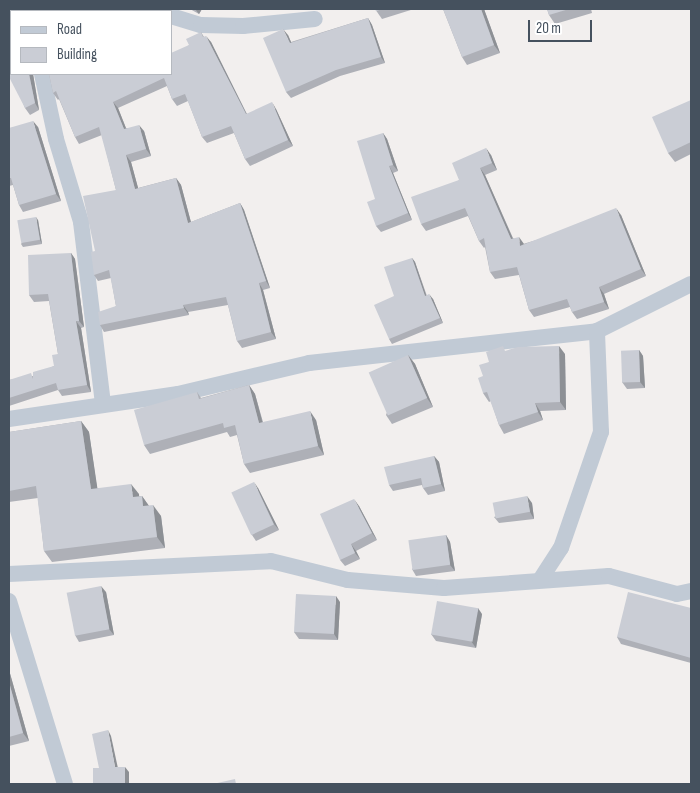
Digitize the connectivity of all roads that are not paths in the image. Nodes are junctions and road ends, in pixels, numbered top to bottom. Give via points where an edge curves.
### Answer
1 (172, 16) edge
2 (315, 19) dead end
3 (42, 75) edge
4 (691, 284) edge
5 (598, 331) junction
6 (104, 406) junction
7 (9, 419) edge
8 (9, 574) edge
9 (540, 580) junction
10 (691, 591) edge
11 (9, 601) edge
12 (65, 784) edge

1 - 2 street via 201,24 243,26
3 - 6 street via 56,139 74,190 81,222
4 - 5 street
5 - 6 street via 309,363 178,394
5 - 9 street via 601,432 561,548
6 - 7 street
8 - 9 street via 271,560 348,580 444,588
9 - 10 street via 609,576 678,594
11 - 12 street

